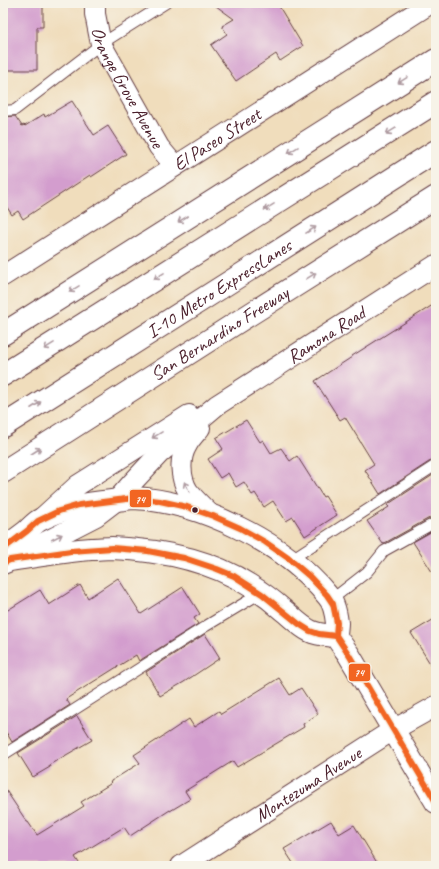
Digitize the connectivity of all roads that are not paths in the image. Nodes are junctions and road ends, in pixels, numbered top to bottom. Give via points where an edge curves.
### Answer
1 (95, 3) edge
2 (166, 3) edge
3 (431, 3) edge
4 (100, 44) junction
5 (436, 60) edge
6 (436, 102) edge
7 (3, 111) edge
8 (436, 151) edge
9 (175, 166) junction
10 (436, 197) edge
11 (436, 265) edge
12 (3, 276) edge
13 (3, 334) edge
14 (3, 375) edge
15 (217, 405) junction
16 (3, 426) edge
17 (436, 465) edge
18 (3, 472) edge
19 (117, 500) junction
20 (212, 516) junction
21 (38, 521) junction
22 (436, 522) edge
23 (5, 558) edge
24 (290, 560) junction
25 (262, 593) junction
26 (331, 600) junction
27 (336, 636) junction
28 (436, 706) edge
29 (393, 730) junction
30 (3, 755) edge
31 (436, 802) edge
32 (181, 866) edge

1 - 4 street, Orange Grove Avenue
2 - 4 lane
3 - 9 street, El Paseo Street
4 - 7 lane via 14,110
4 - 9 street, Orange Grove Avenue via 159,146
5 -> 13 main road
6 -> 14 main road
16 -> 8 main road, I-10 Metro ExpressLanes
9 - 12 street, El Paseo Street
18 -> 10 main road, San Bernardino Freeway
11 - 15 street, Ramona Road
15 - 19 street, Ramona Road via 160,454
20 -> 15 street via 187,489 181,466 186,445
15 -> 21 street, Ramona Road via 190,414 78,485
17 - 24 lane
19 - 20 main road via 156,500
19 - 21 main road via 86,503
23 -> 19 street, Ramona Road via 96,516
20 - 24 main road via 263,541
21 - 23 main road
22 - 26 lane via 384,551 367,572
23 - 25 main road via 112,548 167,554 188,558 230,574
24 - 26 main road
25 - 27 main road via 300,625 323,635
25 - 30 lane
26 - 27 main road via 337,623
27 - 29 main road
28 - 29 street, Montezuma Avenue
29 - 31 main road
29 - 32 street, Montezuma Avenue

